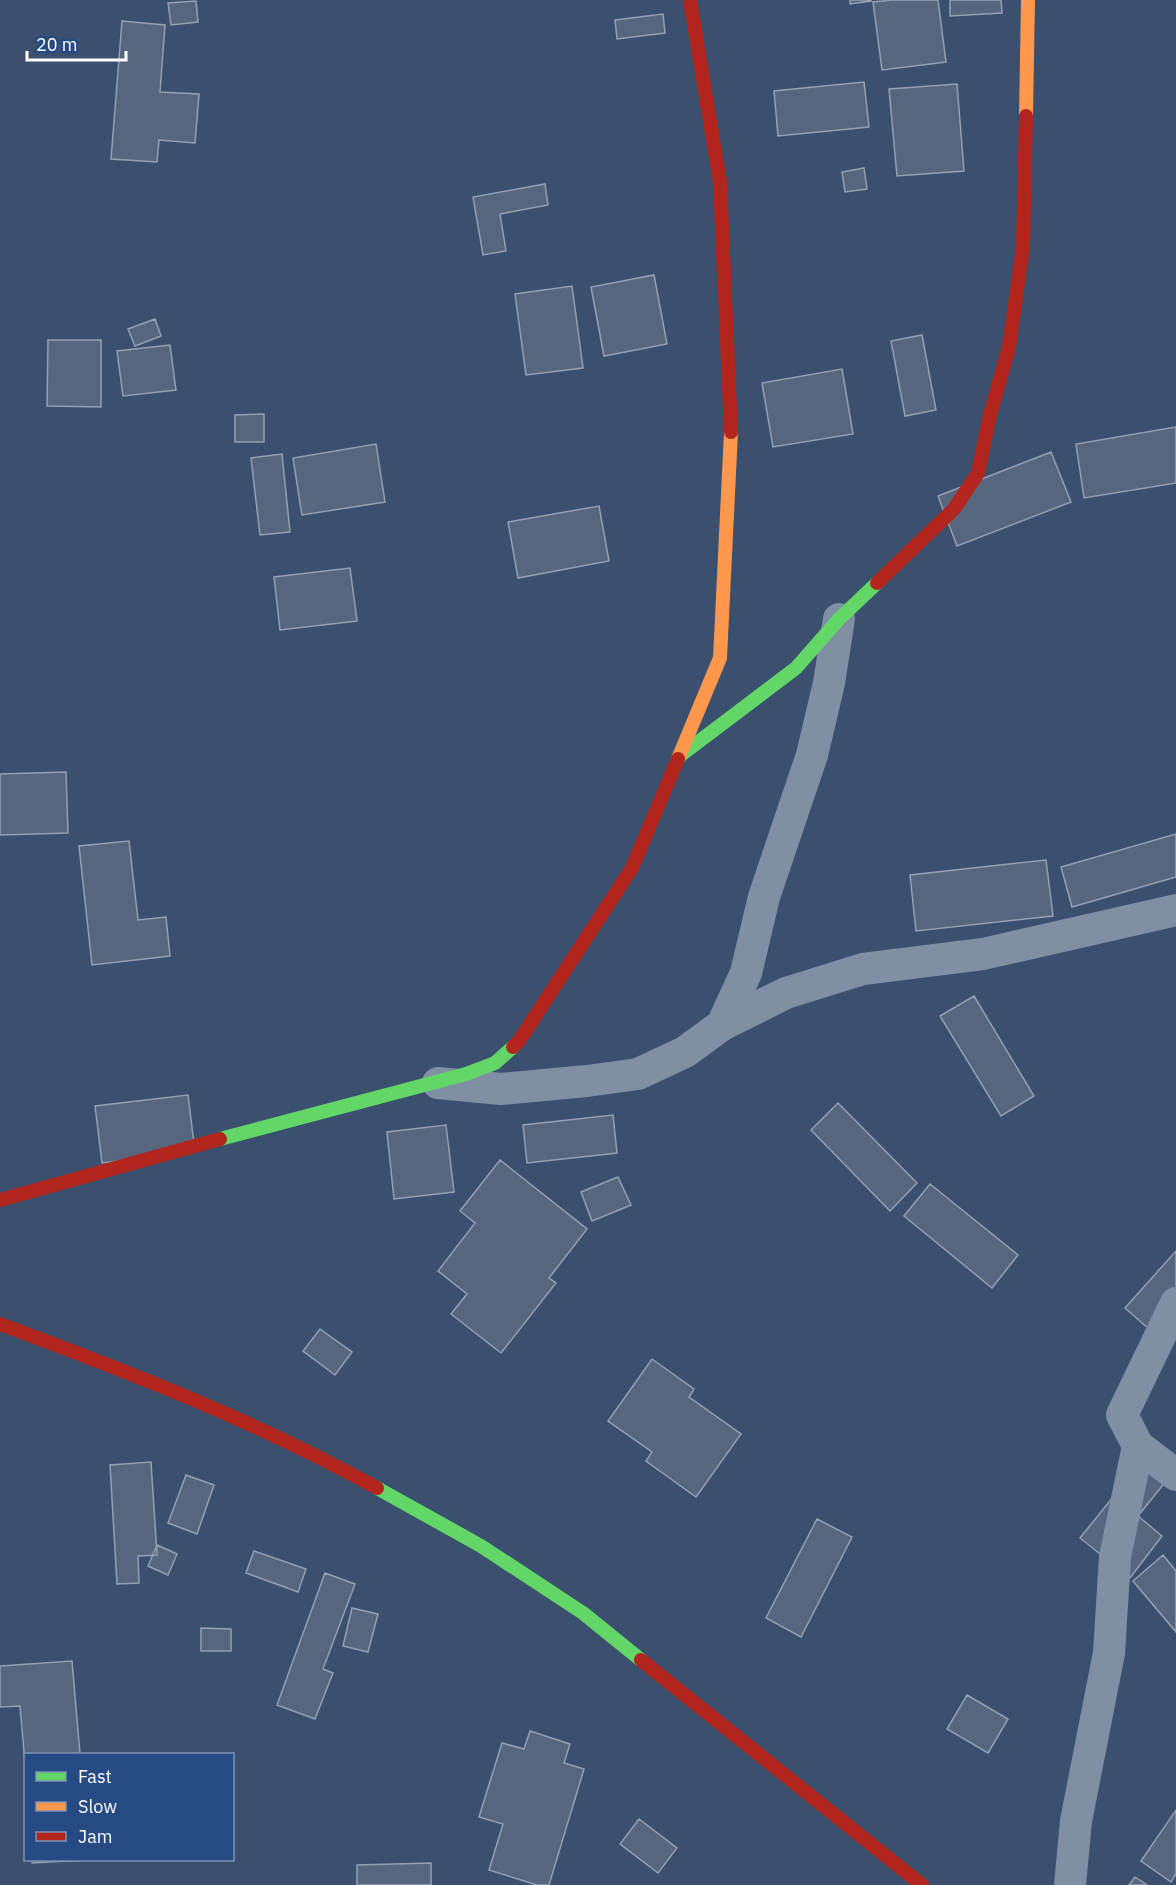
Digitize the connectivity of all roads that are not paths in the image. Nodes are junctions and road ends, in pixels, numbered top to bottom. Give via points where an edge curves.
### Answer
1 (690, 0) edge
2 (1028, 0) edge
3 (839, 619) junction
4 (679, 756) junction
5 (1176, 910) edge
6 (722, 1025) junction
7 (434, 1083) junction
8 (0, 1200) edge
9 (1176, 1303) edge
10 (0, 1324) edge
11 (1138, 1446) junction
12 (1176, 1475) edge
13 (922, 1885) edge
14 (1070, 1885) edge

1 - 4 street via 720,182 731,422 720,658
2 - 3 street via 1023,247 1008,347 978,472 954,509
3 - 4 street via 796,668
3 - 6 street via 812,755 764,897 746,973
4 - 7 street via 632,868 519,1041 495,1063
5 - 6 street via 983,954 863,969 786,993
6 - 7 street via 685,1052 638,1074 501,1089
7 - 8 street
9 - 11 street via 1122,1414
10 - 13 street via 135,1374 315,1454 481,1546 583,1614
11 - 12 street
11 - 14 street via 1114,1557 1109,1653 1076,1821

